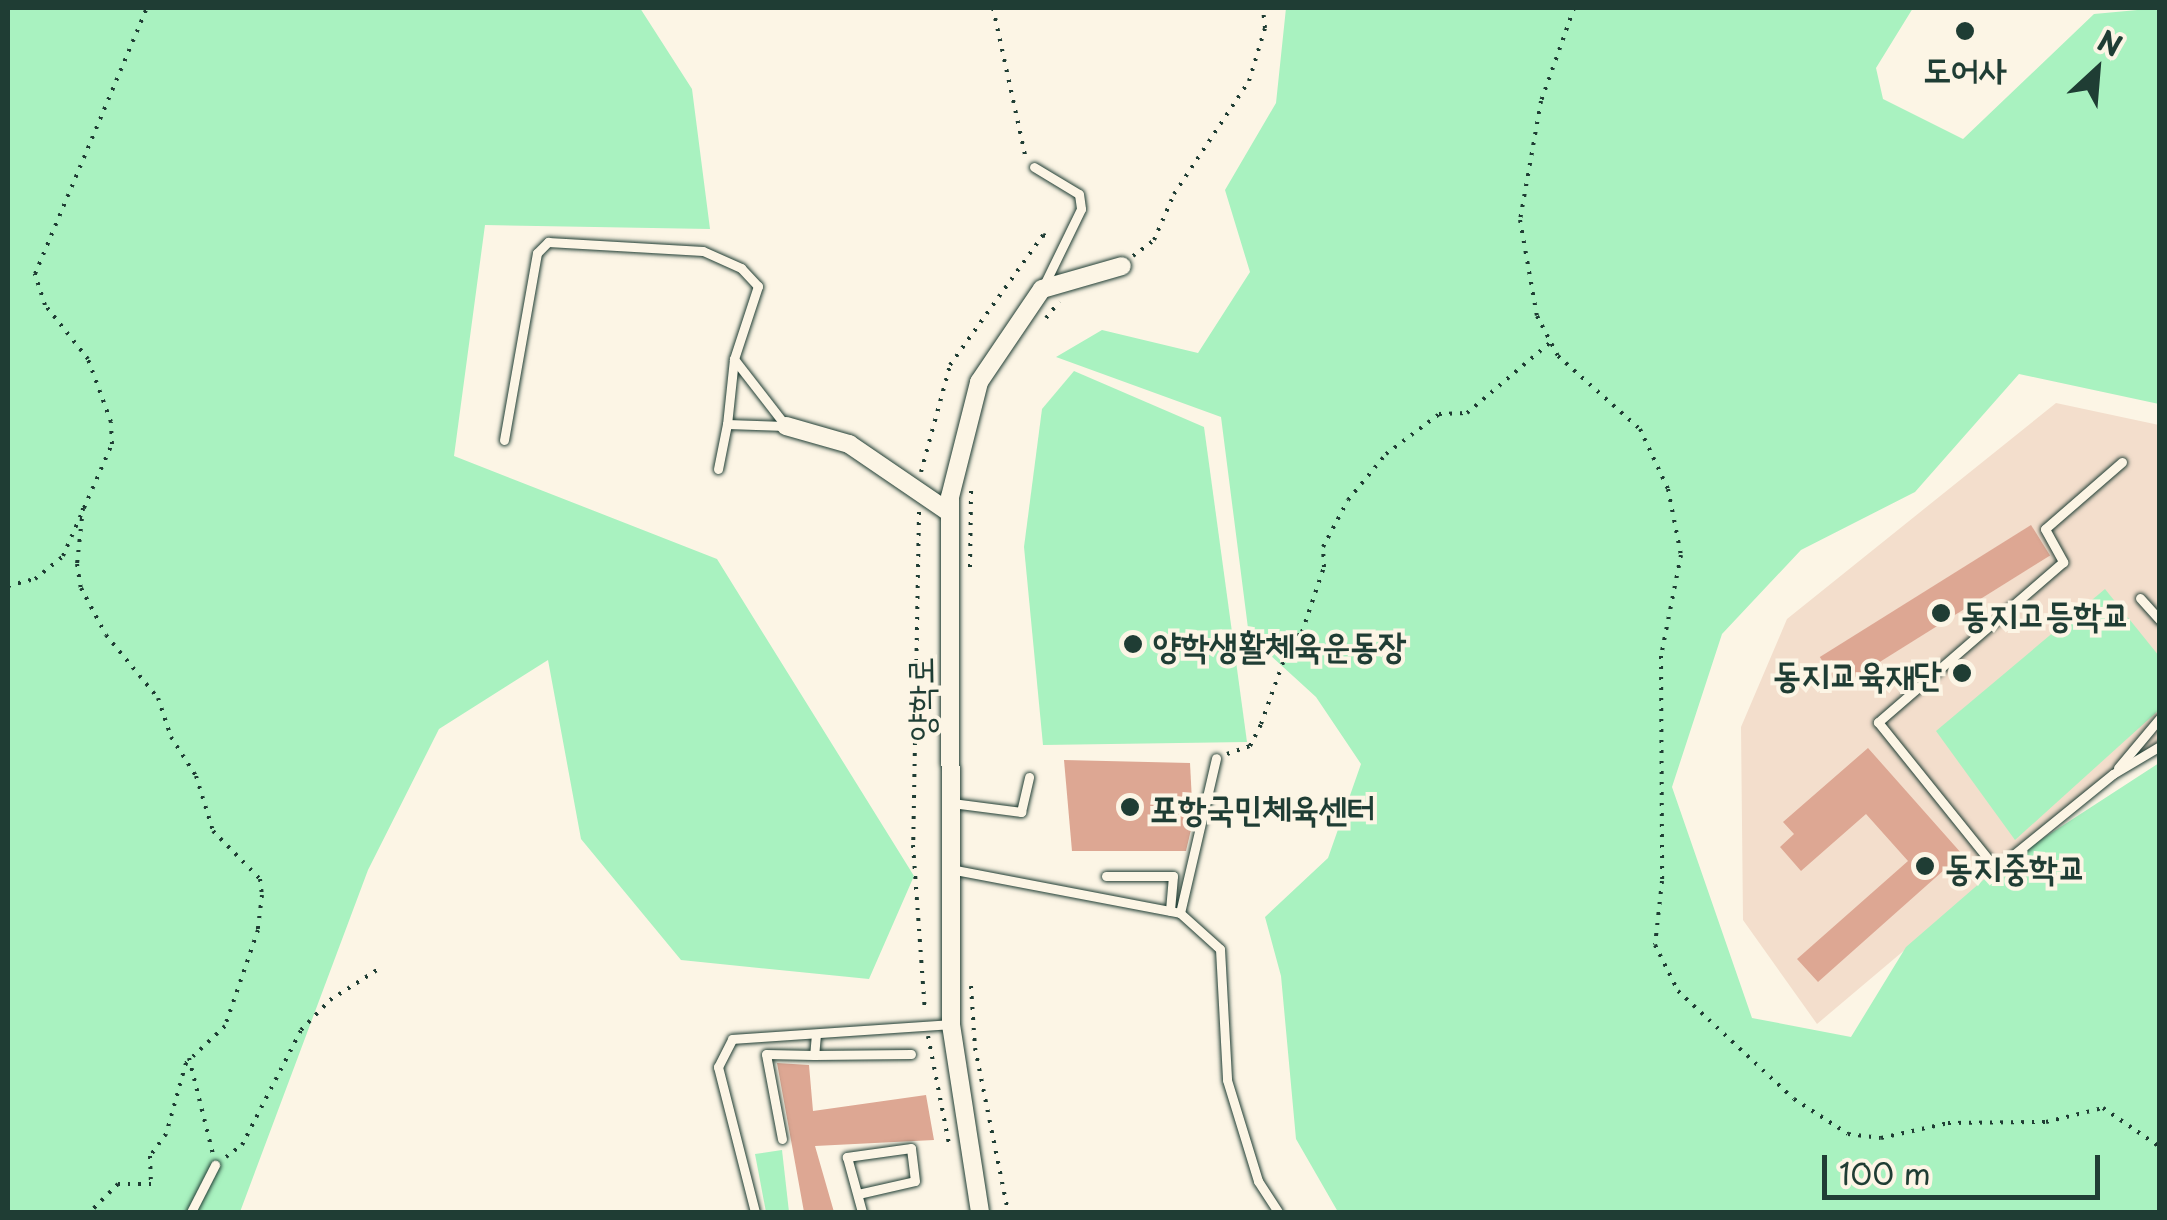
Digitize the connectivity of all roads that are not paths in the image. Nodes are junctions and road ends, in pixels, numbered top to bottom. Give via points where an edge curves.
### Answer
1 (1034, 167) road end
2 (1122, 266) road end
3 (1042, 290) junction
4 (734, 359) junction
5 (727, 424) junction
6 (786, 426) junction
7 (504, 440) dead end
8 (2122, 462) dead end
9 (718, 469) dead end
10 (950, 513) junction
11 (2140, 598) dead end
12 (2160, 620) edge
13 (2160, 718) edge
14 (2160, 746) edge
15 (1216, 758) road end
16 (2113, 774) junction
17 (1029, 777) dead end
18 (952, 802) junction
19 (950, 869) junction
20 (1106, 876) dead end
21 (1175, 912) junction
22 (952, 1024) junction
23 (816, 1034) junction
24 (910, 1054) dead end
25 (814, 1055) junction
26 (782, 1139) dead end
27 (215, 1165) road end
28 (858, 1194) junction
29 (976, 1211) edge
30 (191, 1212) edge
31 (756, 1212) edge
32 (862, 1212) edge
33 (1278, 1212) edge

1 - 3 lane via 1079,194 1081,209
2 - 3 street
3 - 10 street, 양학로 via 979,382 959,443
4 - 5 lane
4 - 6 lane
4 - 7 lane via 758,286 741,268 703,252 548,242 537,253
5 - 6 lane
5 - 9 lane
6 - 10 street via 849,444
8 - 16 lane via 2046,530 2063,562 1878,722 1996,870
10 - 18 street, 양학로
11 - 12 lane
13 - 16 lane
14 - 16 lane
15 - 21 lane
17 - 18 lane via 1021,812
18 - 19 street, 양학로
19 - 21 lane
19 - 22 street, 양학로
20 - 21 lane via 1173,876
21 - 33 lane via 1220,949 1227,1080 1258,1181
22 - 23 lane
22 - 29 street, 양학로
23 - 25 lane
23 - 31 lane via 732,1040 718,1067
24 - 25 lane
25 - 26 lane via 766,1054
27 - 30 lane
28 - 28 lane via 915,1181 911,1148 847,1157
28 - 32 lane

